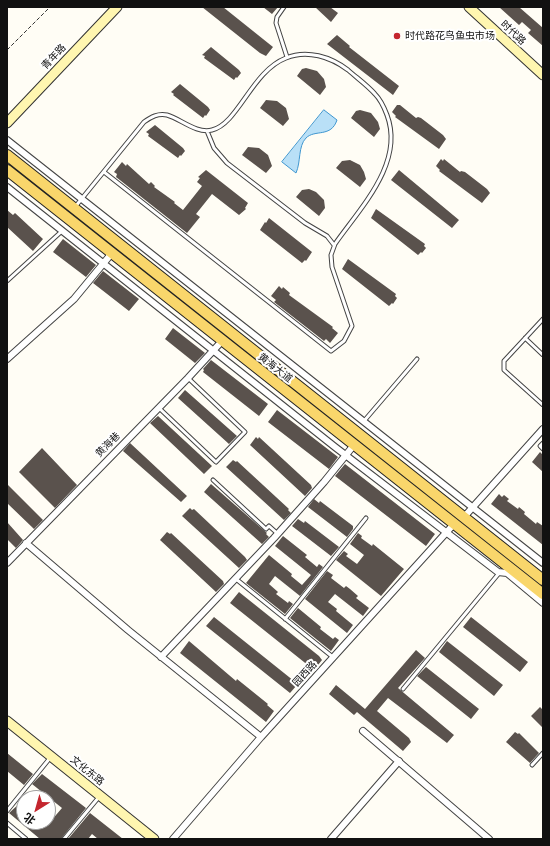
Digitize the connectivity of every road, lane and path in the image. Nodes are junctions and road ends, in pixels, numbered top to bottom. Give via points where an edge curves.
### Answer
1 (50, 7) edge
2 (117, 7) edge
3 (284, 7) edge
4 (469, 7) edge
5 (7, 50) edge
6 (287, 57) junction
7 (543, 75) edge
8 (7, 123) edge
9 (208, 131) junction
10 (7, 140) edge
11 (7, 155) edge
12 (7, 170) edge
13 (104, 172) junction
14 (7, 187) edge
15 (82, 198) junction
16 (74, 208) junction
17 (62, 230) junction
18 (334, 245) junction
19 (112, 253) junction
20 (103, 264) junction
21 (7, 281) edge
22 (543, 319) edge
23 (525, 338) junction
24 (222, 341) junction
25 (213, 350) junction
26 (543, 355) edge
27 (7, 359) edge
28 (417, 359) dead end
29 (188, 378) junction
30 (543, 405) edge
31 (159, 408) junction
32 (364, 421) junction
33 (543, 429) edge
34 (543, 443) edge
35 (354, 444) junction
36 (543, 449) edge
37 (345, 455) junction
38 (213, 480) dead end
39 (473, 507) junction
40 (464, 517) junction
41 (366, 518) dead end
42 (454, 524) junction
43 (447, 533) junction
44 (278, 534) junction
45 (26, 543) junction
46 (7, 563) edge
47 (543, 563) edge
48 (500, 572) junction
49 (236, 579) junction
50 (543, 580) edge
51 (543, 594) edge
52 (543, 603) edge
53 (285, 619) junction
54 (161, 656) junction
55 (334, 658) junction
56 (403, 689) dead end
57 (7, 721) edge
58 (363, 731) dead end
59 (261, 737) junction
60 (543, 753) edge
61 (51, 756) junction
62 (399, 762) junction
63 (532, 765) dead end
64 (100, 796) junction
65 (7, 811) edge
66 (7, 823) edge
67 (26, 839) edge
68 (64, 839) edge
69 (154, 839) edge
70 (173, 839) edge
71 (331, 839) edge
72 (489, 839) edge

1 - 5 path
2 - 8 street, 青年路
3 - 6 lane via 276,16 276,23
4 - 7 street, 时代路
6 - 9 lane via 261,75 225,123
6 - 18 lane via 326,57 337,62 376,94 383,105 391,132 386,167
9 - 13 lane via 199,130 167,115 155,116 144,122
9 - 18 lane via 214,148 227,163 305,223 328,236
10 - 15 street
11 - 16 main road, 黄海大道
12 - 19 main road, 黄海大道
13 - 15 lane
13 - 18 lane via 331,351 344,341 352,326 332,267 330,255
14 - 17 street
15 - 16 lane
15 - 32 street
16 - 40 main road, 黄海大道
17 - 20 street
17 - 21 lane
19 - 20 street
19 - 24 main road, 黄海大道
20 - 25 street
20 - 27 street via 74,299
22 - 23 lane
23 - 26 lane
23 - 30 lane via 504,361 504,370
24 - 25 street, 黄海巷
24 - 35 main road, 黄海大道
25 - 29 street, 黄海巷
25 - 37 street
28 - 32 lane
29 - 31 street, 黄海巷
29 - 31 lane via 245,432 216,462
31 - 45 street, 黄海巷
32 - 39 street
33 - 39 street
34 - 36 lane via 540,446
35 - 37 street
35 - 42 main road, 黄海大道
37 - 43 street
37 - 44 street
38 - 44 lane via 266,529 268,526
39 - 40 street
39 - 47 street
40 - 50 main road, 黄海大道
41 - 53 lane
42 - 43 street, 园西路
42 - 51 main road, 黄海大道
43 - 48 street
43 - 55 street, 园西路
44 - 49 street
45 - 46 street, 黄海巷
45 - 54 street
48 - 52 street via 507,573
48 - 56 lane
49 - 53 lane
49 - 54 street
53 - 55 lane
54 - 59 street
55 - 59 street, 园西路
57 - 61 street, 文化东路
58 - 62 street
59 - 70 street, 园西路
60 - 63 lane
61 - 64 street, 文化东路
61 - 65 lane
62 - 71 street
62 - 72 street
64 - 68 lane
64 - 69 street, 文化东路
66 - 67 lane

